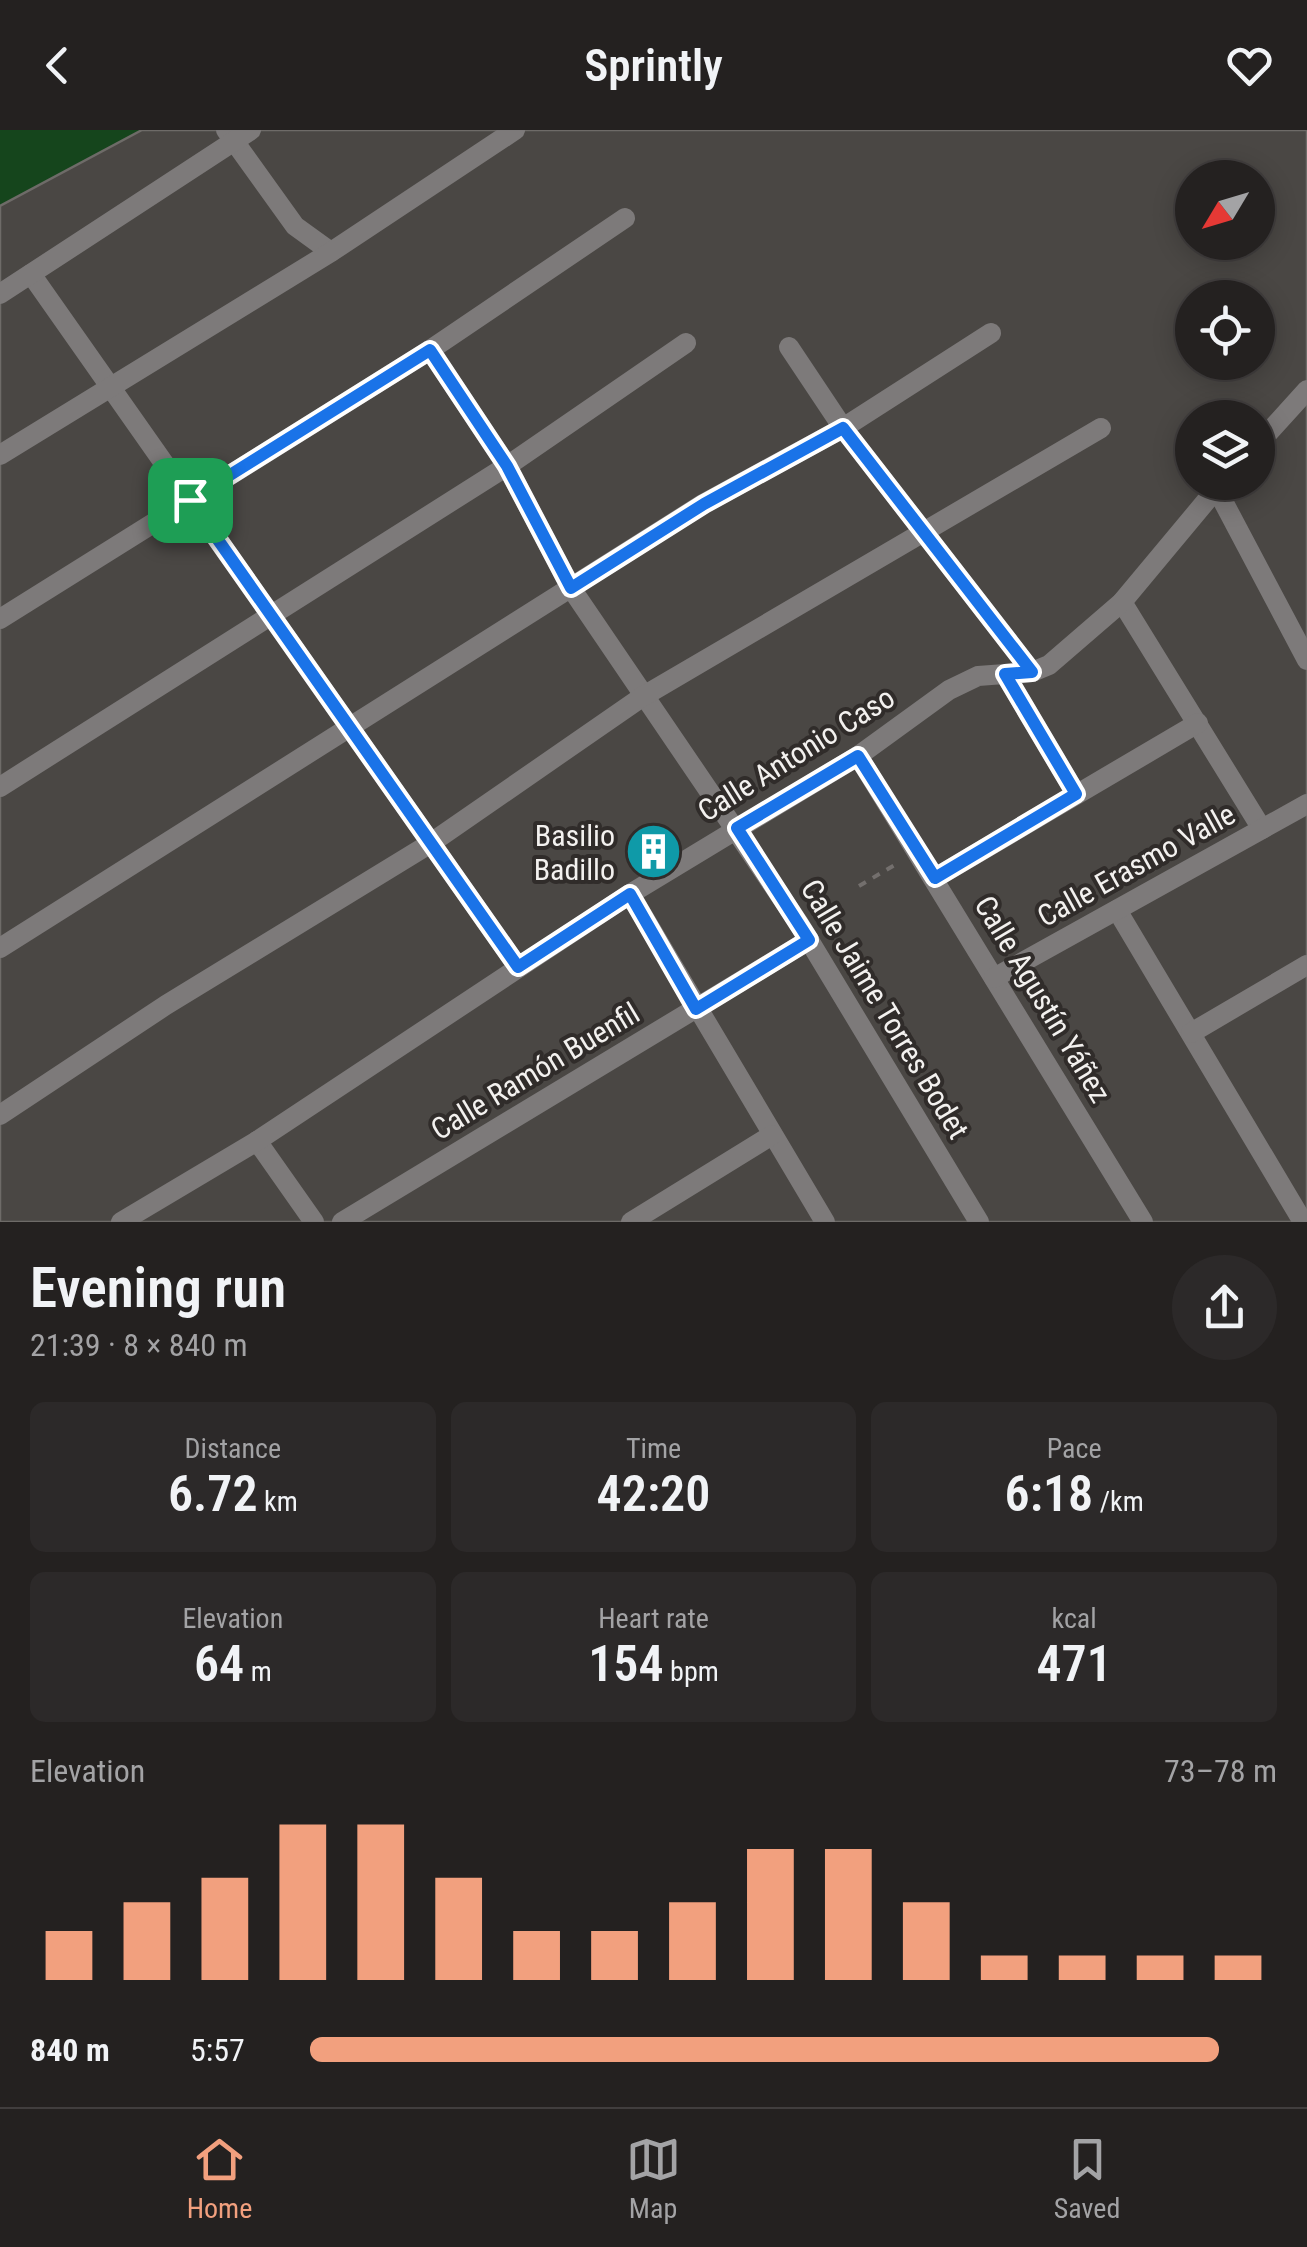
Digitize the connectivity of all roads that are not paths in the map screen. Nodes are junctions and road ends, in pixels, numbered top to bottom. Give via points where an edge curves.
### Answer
1 (250, 130) edge
2 (515, 130) edge
3 (228, 136) edge
4 (625, 218) dead end
5 (331, 252) junction
6 (31, 274) junction
7 (0, 294) edge
8 (990, 333) dead end
9 (686, 343) dead end
10 (789, 346) dead end
11 (430, 350) junction
12 (110, 386) junction
13 (1307, 390) edge
14 (1275, 425) edge
15 (843, 428) junction
16 (1100, 428) dead end
17 (0, 455) edge
18 (507, 466) junction
19 (190, 500) junction
20 (1207, 500) edge
21 (1227, 500) edge
22 (924, 535) junction
23 (571, 588) junction
24 (1122, 602) junction
25 (272, 617) junction
26 (0, 618) edge
27 (1307, 660) edge
28 (1032, 672) junction
29 (1005, 674) junction
30 (642, 697) junction
31 (1198, 722) junction
32 (351, 728) junction
33 (858, 756) junction
34 (0, 787) edge
35 (1076, 794) junction
36 (1307, 804) edge
37 (737, 828) junction
38 (1262, 829) junction
39 (431, 843) junction
40 (935, 878) junction
41 (630, 894) junction
42 (1117, 910) junction
43 (809, 940) junction
44 (0, 948) edge
45 (518, 967) junction
46 (1305, 970) edge
47 (994, 978) junction
48 (696, 1009) junction
49 (1191, 1034) junction
50 (0, 1115) edge
51 (772, 1136) junction
52 (258, 1141) junction
53 (657, 1216) edge
54 (1138, 1220) edge
55 (121, 1222) edge
56 (314, 1222) edge
57 (342, 1222) edge
58 (631, 1222) edge
59 (825, 1222) edge
60 (979, 1222) edge
61 (1302, 1222) edge

1 - 3 street
2 - 5 street
3 - 5 street via 296,226
3 - 6 street
4 - 11 street
5 - 12 street
6 - 7 street
6 - 12 street
8 - 15 street
9 - 18 street
10 - 15 street
11 - 18 street, Calle Jaime Torres Bodet
11 - 19 street
12 - 17 street
12 - 19 street
13 - 14 street
15 - 22 street
15 - 23 street
16 - 22 street
18 - 23 street, Calle Jaime Torres Bodet
18 - 25 street
19 - 25 street
19 - 26 street
20 - 24 street, Calle Antonio Caso
21 - 27 street
22 - 28 street
22 - 30 street
23 - 30 street, Calle Jaime Torres Bodet
23 - 32 street
24 - 28 street, Calle Antonio Caso via 1079,643
24 - 31 street
25 - 32 street
25 - 34 street
28 - 29 street, Calle Antonio Caso
29 - 33 street, Calle Antonio Caso via 978,676 949,690
29 - 35 street
30 - 37 street, Calle Jaime Torres Bodet
30 - 39 street
31 - 35 street
31 - 38 street
32 - 39 street
32 - 44 street
33 - 37 street, Calle Antonio Caso
33 - 40 street, Calle Agustín Yáñez
35 - 40 street
36 - 38 street, Calle Erasmo Valle
37 - 41 street, Calle Antonio Caso
37 - 43 street, Calle Jaime Torres Bodet
38 - 42 street, Calle Erasmo Valle
39 - 45 street
39 - 50 street
40 - 47 street, Calle Agustín Yáñez
41 - 45 street, Calle Antonio Caso
41 - 48 street
42 - 47 street, Calle Erasmo Valle
42 - 49 street
43 - 48 street, Calle Ramón Buenfil
43 - 60 street, Calle Jaime Torres Bodet
45 - 52 street, Calle Antonio Caso
46 - 49 street
47 - 54 street, Calle Agustín Yáñez
48 - 51 street
48 - 57 street, Calle Ramón Buenfil
49 - 61 street
51 - 53 street
51 - 59 street
52 - 55 street, Calle Antonio Caso
52 - 56 street
53 - 58 street

